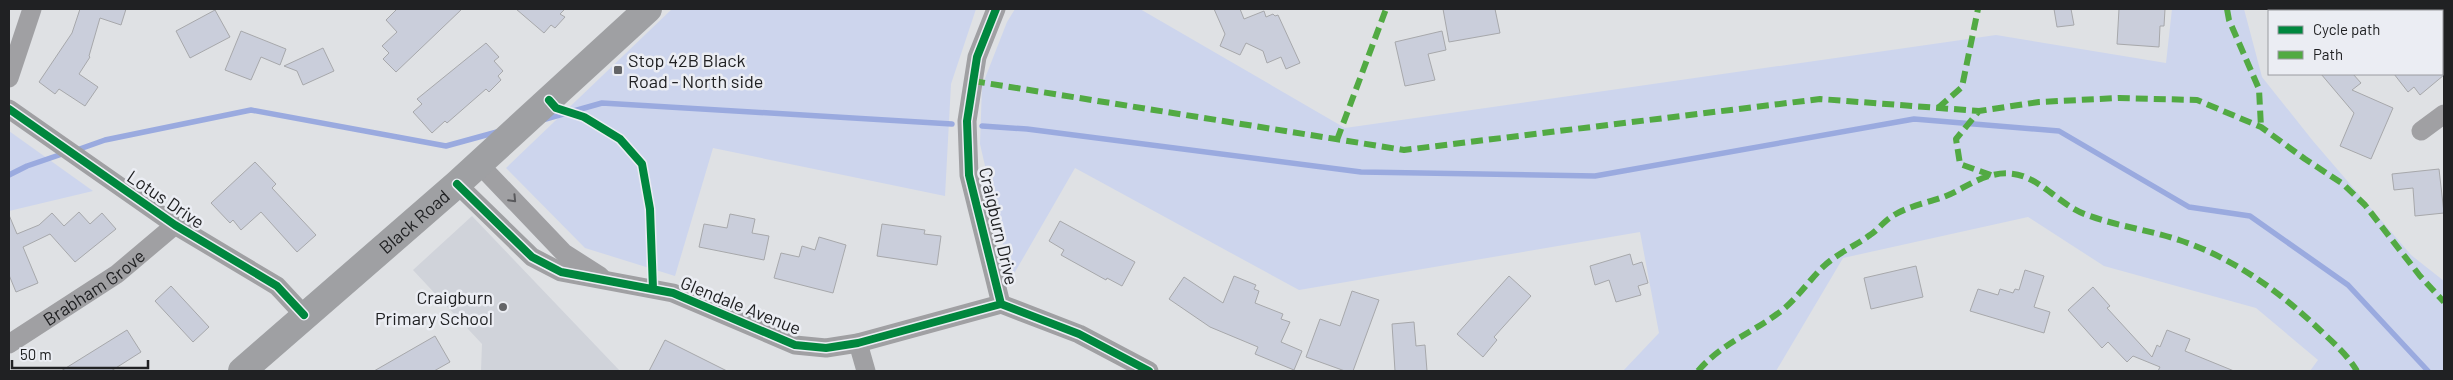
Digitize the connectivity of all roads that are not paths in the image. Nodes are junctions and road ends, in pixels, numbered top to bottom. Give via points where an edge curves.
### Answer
1 (32, 9) edge
2 (648, 9) edge
3 (996, 9) edge
4 (9, 78) edge
5 (9, 109) edge
6 (2444, 114) edge
7 (2421, 131) dead end
8 (479, 164) junction
9 (457, 184) junction
10 (175, 225) junction
11 (607, 281) junction
12 (1001, 304) junction
13 (304, 315) junction
14 (858, 343) junction
15 (9, 344) edge
16 (242, 371) edge
17 (866, 371) edge
18 (1149, 371) edge

1 - 4 street
2 - 8 main road, Black Road
3 - 12 street, Craigburn Drive via 977,57 967,121 969,175
5 - 10 street, Lotus Drive
6 - 7 street
8 - 9 main road, Black Road
8 -> 11 street, Glendale Avenue via 564,253
9 - 11 street, Glendale Avenue via 532,257 561,272
9 - 13 main road, Black Road
10 - 13 street, Lotus Drive via 277,286
10 - 15 street, Brabham Grove via 117,274
11 - 14 street, Glendale Avenue via 673,293 795,345 826,348
12 - 14 street, Glendale Avenue
12 - 18 street via 1079,334
13 - 16 main road, Black Road
14 - 17 street

